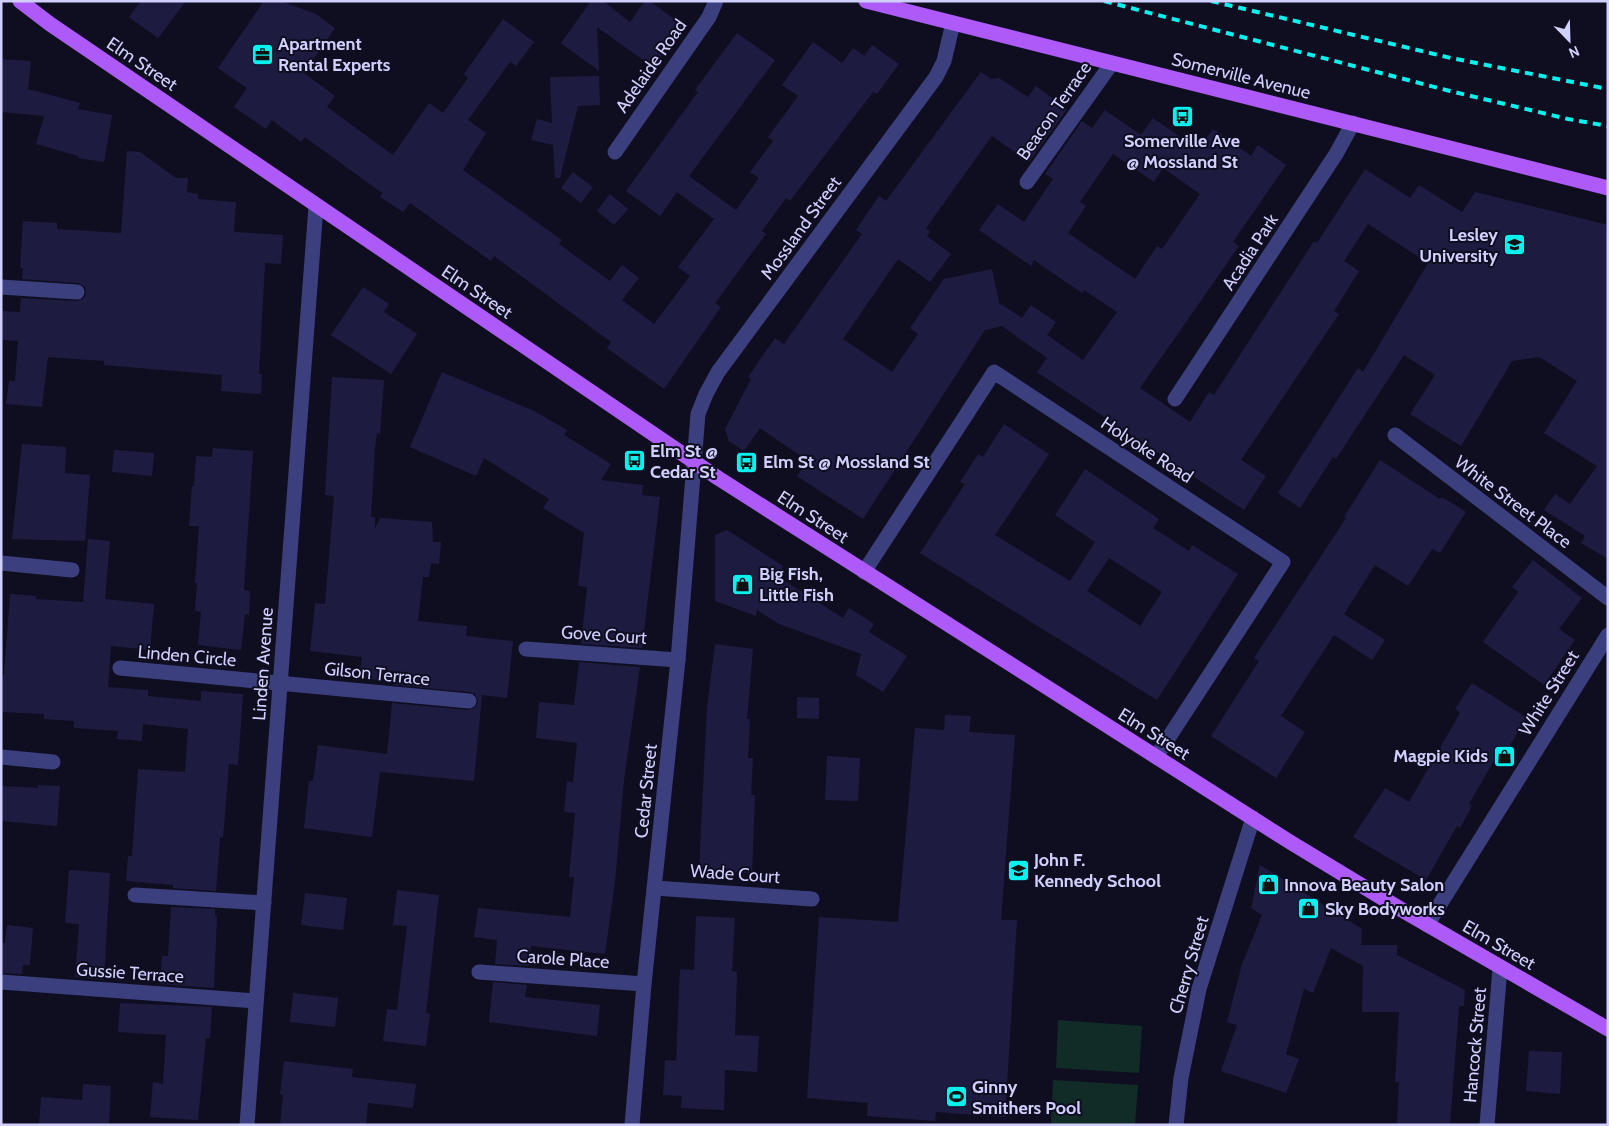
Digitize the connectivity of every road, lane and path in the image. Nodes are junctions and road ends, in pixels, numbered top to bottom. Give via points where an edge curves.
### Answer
1 (20, 1) edge
2 (716, 1) edge
3 (866, 1) edge
4 (954, 23) junction
5 (1112, 62) junction
6 (1353, 123) junction
7 (615, 152) dead end
8 (1027, 182) dead end
9 (1608, 188) edge
10 (316, 206) junction
11 (1, 287) edge
12 (77, 292) dead end
13 (1175, 399) dead end
14 (1395, 435) dead end
15 (692, 461) junction
16 (1, 563) edge
17 (72, 570) dead end
18 (864, 572) junction
19 (1608, 598) edge
20 (1608, 635) edge
21 (526, 649) dead end
22 (678, 660) junction
23 (120, 668) dead end
24 (280, 683) junction
25 (469, 702) dead end
26 (1, 757) edge
27 (1156, 757) junction
28 (53, 762) dead end
29 (1253, 818) junction
30 (655, 888) junction
31 (136, 895) dead end
32 (812, 899) dead end
33 (264, 903) junction
34 (1427, 925) junction
35 (1500, 968) junction
36 (479, 972) dead end
37 (1, 982) edge
38 (644, 984) junction
39 (256, 1001) junction
40 (1608, 1029) edge
41 (247, 1125) edge
42 (632, 1125) edge
43 (1176, 1125) edge
44 (1487, 1125) edge

1 - 10 main road, Elm Street
2 - 7 street, Adelaide Road via 709,17
3 - 4 main road, Somerville Avenue
4 - 5 main road, Somerville Avenue
4 - 15 street, Mossland Street via 936,77 712,382 698,414
5 - 6 main road, Somerville Avenue
5 - 8 street, Beacon Terrace
6 - 9 main road, Somerville Avenue
6 - 13 street, Acadia Park via 1336,154
10 - 15 main road, Elm Street
10 - 24 street, Linden Avenue
11 - 12 street
14 - 19 street, White Street Place
15 - 18 main road, Elm Street
15 - 22 street, Cedar Street
16 - 17 street
18 - 27 main road, Elm Street
18 - 27 street, Holyoke Road via 994,372 1283,562
20 - 34 street, White Street
21 - 22 street, Gove Court
22 - 30 street, Cedar Street
23 - 24 street, Linden Circle
24 - 25 street, Gilson Terrace
24 - 33 street, Linden Avenue
26 - 28 street
27 - 29 main road, Elm Street
29 - 34 main road, Elm Street
29 - 43 street, Cherry Street via 1199,989 1181,1078
30 - 32 street, Wade Court
30 - 38 street, Cedar Street
31 - 33 street
33 - 39 street, Linden Avenue
34 - 35 main road, Elm Street
35 - 40 main road, Elm Street
35 - 44 street, Hancock Street
36 - 38 street, Carole Place
37 - 39 street, Gussie Terrace
38 - 42 street, Cedar Street
39 - 41 street, Linden Avenue

